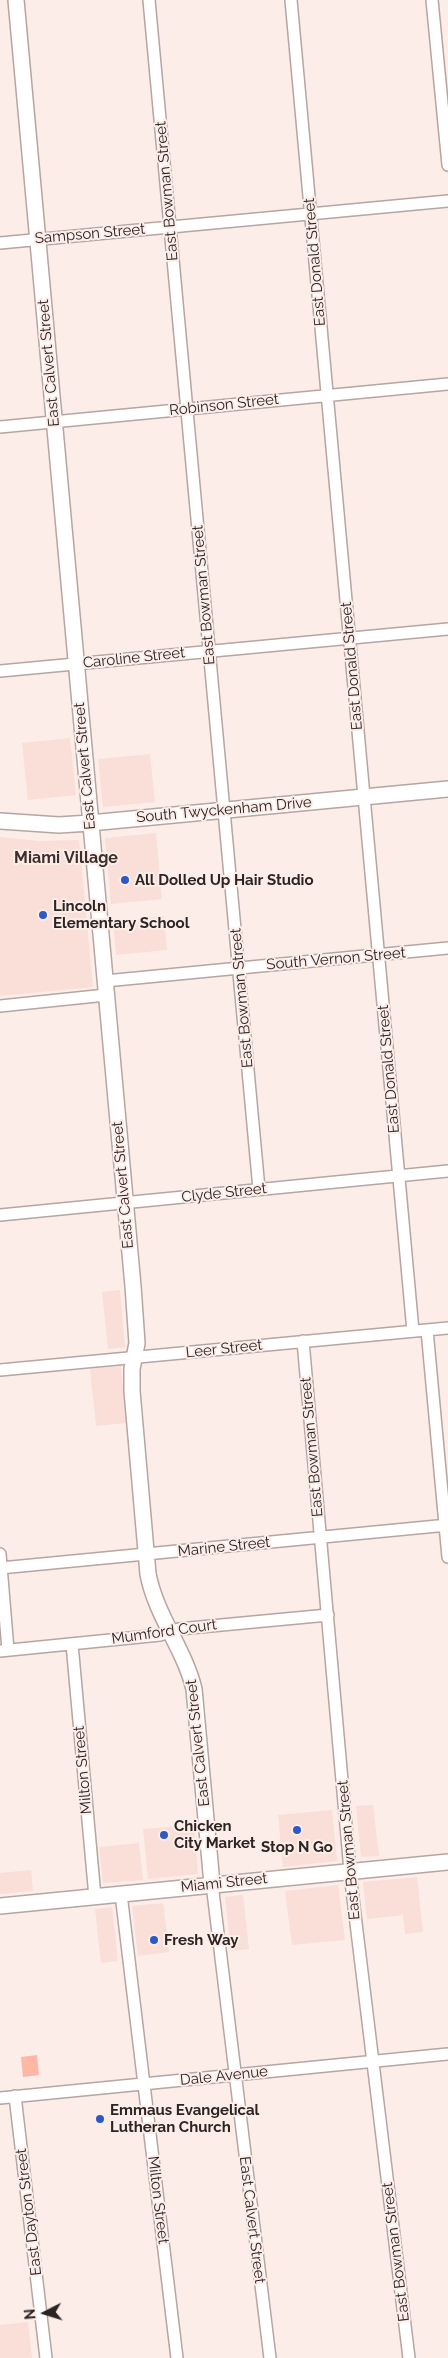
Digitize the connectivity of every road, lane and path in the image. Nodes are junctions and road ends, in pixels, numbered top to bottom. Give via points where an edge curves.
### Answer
1 (16, 0) edge
2 (149, 0) edge
3 (291, 0) edge
4 (432, 0) edge
5 (448, 165) edge
6 (448, 201) edge
7 (311, 214) junction
8 (170, 227) junction
9 (38, 239) junction
10 (0, 243) edge
11 (448, 384) edge
12 (327, 395) junction
13 (187, 409) junction
14 (54, 422) junction
15 (0, 427) edge
16 (448, 629) edge
17 (350, 638) junction
18 (209, 651) junction
19 (76, 664) junction
20 (0, 671) edge
21 (448, 789) edge
22 (364, 797) junction
23 (224, 810) junction
24 (0, 821) edge
25 (90, 823) junction
26 (448, 948) edge
27 (378, 955) junction
28 (239, 968) junction
29 (106, 988) junction
30 (0, 1006) edge
31 (448, 1171) edge
32 (398, 1176) junction
33 (259, 1189) junction
34 (125, 1203) junction
35 (0, 1215) edge
36 (448, 1328) edge
37 (427, 1330) junction
38 (413, 1331) junction
39 (303, 1341) junction
40 (136, 1357) junction
41 (0, 1370) edge
42 (447, 1525) edge
43 (320, 1537) junction
44 (0, 1554) edge
45 (147, 1555) junction
46 (448, 1557) edge
47 (0, 1568) edge
48 (328, 1615) junction
49 (171, 1632) junction
50 (72, 1644) junction
51 (4, 1650) edge
52 (448, 1862) edge
53 (350, 1872) junction
54 (212, 1884) junction
55 (121, 1894) junction
56 (95, 1897) junction
57 (0, 1906) edge
58 (448, 2054) edge
59 (372, 2062) junction
60 (234, 2075) junction
61 (143, 2084) junction
62 (15, 2096) junction
63 (0, 2098) edge
64 (46, 2358) edge
65 (177, 2358) edge
66 (270, 2358) edge
67 (409, 2358) edge

1 - 9 street, East Calvert Street
2 - 8 street, East Bowman Street
3 - 7 street, East Donald Street
4 - 5 street
6 - 7 street, Sampson Street
7 - 8 street, Sampson Street
7 - 12 street, East Donald Street
8 - 9 street, Sampson Street
8 - 13 street, East Bowman Street
9 - 10 street, Sampson Street
9 - 14 street, East Calvert Street
11 - 12 street, Robinson Street
12 - 13 street, Robinson Street
12 - 17 street, East Donald Street
13 - 14 street, Robinson Street
13 - 18 street, East Bowman Street
14 - 15 street, Robinson Street
14 - 19 street, East Calvert Street
16 - 17 street, Caroline Street
17 - 18 street, Caroline Street
17 - 22 street, East Donald Street
18 - 19 street, Caroline Street
18 - 23 street, East Bowman Street
19 - 20 street, Caroline Street
19 - 25 street, East Calvert Street
21 - 22 street, South Twyckenham Drive
22 - 23 street, South Twyckenham Drive
22 - 27 street, East Donald Street
23 - 25 street, South Twyckenham Drive
23 - 28 street, East Bowman Street
24 - 25 street, South Twyckenham Drive via 59,825
25 - 29 street, East Calvert Street
26 - 27 street, South Vernon Street
27 - 28 street, South Vernon Street
27 - 32 street, East Donald Street
28 - 29 street, South Vernon Street
28 - 33 street, East Bowman Street
29 - 30 street, South Vernon Street
29 - 34 street, East Calvert Street
31 - 32 street, Clyde Street
32 - 33 street, Clyde Street
32 - 38 street, East Donald Street
33 - 34 street, Clyde Street
34 - 35 street, Clyde Street
34 - 40 street, East Calvert Street via 136,1319
36 - 37 street, Leer Street
37 - 38 street, Leer Street
37 - 42 street
38 - 39 street, Leer Street
39 - 40 street, Leer Street
39 - 43 street, East Bowman Street
40 - 41 street, Leer Street
40 - 45 street, East Calvert Street via 132,1369 132,1391
42 - 43 street, Marine Street
42 - 46 street
43 - 45 street, Marine Street
43 - 48 street, East Bowman Street
44 - 47 street
45 - 47 street, Marine Street
45 - 49 street, East Calvert Street via 154,1600
47 - 51 street
48 - 49 street, Mumford Court
48 - 53 street, East Bowman Street
49 - 50 street, Mumford Court
49 - 54 street, East Calvert Street via 185,1660 194,1689
50 - 51 street, Mumford Court
50 - 56 street, Milton Street
52 - 53 street, Miami Street
53 - 54 street, Miami Street
53 - 59 street, East Bowman Street
54 - 55 street, Miami Street
54 - 60 street, East Calvert Street
55 - 56 street, Miami Street
55 - 61 street, Milton Street
56 - 57 street, Miami Street
58 - 59 street, Dale Avenue
59 - 60 street, Dale Avenue
59 - 67 street, East Bowman Street
60 - 61 street, Dale Avenue
60 - 66 street, East Calvert Street
61 - 62 street, Dale Avenue
61 - 65 street, Milton Street
62 - 63 street, Dale Avenue
62 - 64 street, East Dayton Street

